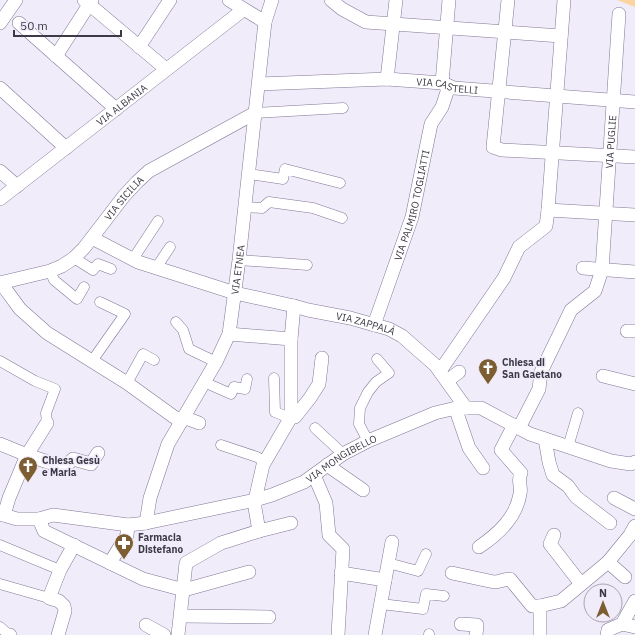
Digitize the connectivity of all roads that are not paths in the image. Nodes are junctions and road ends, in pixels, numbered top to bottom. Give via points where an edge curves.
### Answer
1 (16, 0) edge
2 (170, 0) edge
3 (229, 0) edge
4 (272, 0) edge
5 (331, 0) edge
6 (396, 0) edge
7 (449, 0) edge
8 (508, 0) edge
9 (564, 0) edge
10 (88, 2) edge
11 (243, 10) junction
12 (2, 14) edge
13 (619, 14) dead end
14 (265, 22) junction
15 (19, 23) dead end
16 (393, 24) junction
17 (446, 27) junction
18 (504, 32) junction
19 (561, 36) junction
20 (139, 47) junction
21 (56, 56) junction
22 (166, 70) junction
23 (387, 79) junction
24 (259, 84) junction
25 (445, 84) junction
26 (0, 88) edge
27 (499, 91) junction
28 (556, 96) junction
29 (614, 101) junction
30 (635, 102) edge
31 (343, 108) dead end
32 (116, 109) junction
33 (256, 113) junction
34 (66, 148) junction
35 (552, 153) junction
36 (610, 156) junction
37 (635, 157) edge
38 (0, 171) edge
39 (249, 174) junction
40 (340, 183) dead end
41 (17, 186) junction
42 (0, 199) edge
43 (245, 207) junction
44 (548, 210) junction
45 (606, 214) junction
46 (635, 215) edge
47 (342, 218) dead end
48 (158, 221) dead end
49 (92, 238) junction
50 (170, 247) dead end
51 (74, 258) junction
52 (133, 259) junction
53 (239, 260) junction
54 (307, 265) dead end
55 (156, 268) junction
56 (583, 268) dead end
57 (111, 269) dead end
58 (602, 270) junction
59 (50, 271) junction
60 (635, 272) edge
61 (1, 283) edge
62 (84, 287) dead end
63 (235, 293) junction
64 (100, 302) dead end
65 (294, 306) junction
66 (176, 322) dead end
67 (374, 325) junction
68 (229, 334) junction
69 (291, 339) junction
70 (322, 358) dead end
71 (377, 359) dead end
72 (154, 360) dead end
73 (92, 361) junction
74 (0, 362) edge
75 (216, 362) junction
76 (459, 372) dead end
77 (443, 376) junction
78 (603, 376) dead end
79 (274, 378) dead end
80 (247, 379) dead end
81 (204, 382) junction
82 (127, 383) junction
83 (635, 384) edge
84 (461, 408) junction
85 (578, 413) dead end
86 (291, 417) junction
87 (182, 420) junction
88 (47, 423) joint
89 (199, 423) dead end
90 (516, 426) junction
91 (315, 428) dead end
92 (545, 439) junction
93 (368, 442) junction
94 (0, 444) edge
95 (221, 445) dead end
96 (568, 447) junction
97 (98, 453) dead end
98 (344, 454) junction
99 (26, 455) junction
100 (265, 462) junction
101 (635, 462) edge
102 (327, 466) junction
103 (483, 468) dead end
104 (314, 475) junction
105 (362, 490) dead end
106 (614, 498) dead end
107 (255, 500) junction
108 (635, 509) edge
109 (2, 515) edge
110 (39, 519) junction
111 (146, 523) junction
112 (291, 523) dead end
113 (610, 523) dead end
114 (128, 525) junction
115 (635, 526) edge
116 (259, 531) junction
117 (554, 534) dead end
118 (392, 542) dead end
119 (0, 545) edge
120 (74, 545) junction
121 (479, 547) dead end
122 (426, 554) dead end
123 (608, 562) junction
124 (110, 563) junction
125 (388, 564) junction
126 (60, 570) junction
127 (249, 572) dead end
128 (452, 573) dead end
129 (341, 574) junction
130 (624, 577) dead end
131 (385, 580) junction
132 (0, 584) edge
133 (581, 584) junction
134 (184, 590) junction
135 (444, 596) dead end
136 (49, 598) junction
137 (635, 601) edge
138 (381, 604) junction
139 (540, 606) junction
140 (180, 616) junction
141 (270, 617) dead end
142 (461, 624) dead end
143 (622, 624) junction
144 (146, 625) dead end
145 (0, 627) edge
146 (635, 627) edge
147 (10, 635) edge
148 (58, 635) edge
149 (164, 635) edge
150 (178, 635) edge
151 (338, 635) edge
152 (375, 635) edge
153 (476, 635) edge
154 (540, 635) edge
155 (607, 635) edge

1 - 12 street
2 - 20 street
3 - 11 street
4 - 14 street, VIA ETNEA
5 - 16 street via 366,22
6 - 16 street
7 - 17 street, VIA PALMIRO TOGLIATTI
8 - 18 street
9 - 19 street
10 - 20 street
10 - 21 street
11 - 14 street
11 - 22 street, VIA ALBANIA
13 - 29 street, VIA PUGLIE
14 - 24 street, VIA ETNEA
15 - 21 street
16 - 17 street
16 - 23 street
17 - 18 street
17 - 25 street, VIA PALMIRO TOGLIATTI
18 - 19 street
18 - 27 street
19 - 28 street
20 - 22 street
21 - 32 street
22 - 32 street, VIA ALBANIA
23 - 24 street, VIA CASTELLI
23 - 25 street, VIA CASTELLI
24 - 33 street, VIA ETNEA
25 - 27 street, VIA CASTELLI via 454,88
25 - 67 street, VIA PALMIRO TOGLIATTI via 442,107 431,124 412,217
26 - 34 street
27 - 28 street, VIA CASTELLI
27 - 35 street via 493,147 502,150
28 - 29 street, VIA CASTELLI
28 - 35 street
29 - 30 street, VIA CASTELLI
29 - 36 street, VIA PUGLIE
31 - 33 street
32 - 34 street, VIA ALBANIA
33 - 39 street, VIA ETNEA
33 - 49 street, VIA SICILIA via 149,171 124,196
34 - 41 street, VIA ALBANIA
35 - 36 street
35 - 44 street
36 - 37 street
36 - 45 street, VIA PUGLIE
38 - 41 street
39 - 40 street via 283,179 285,169
39 - 43 street, VIA ETNEA
41 - 42 street, VIA ALBANIA
43 - 47 street via 262,208 268,202 313,208
43 - 53 street, VIA ETNEA
44 - 45 street
44 - 77 street via 546,226 519,247 504,278
45 - 46 street
45 - 58 street, VIA PUGLIE
48 - 52 street
49 - 51 street, VIA SICILIA
49 - 52 street, VIA ZAPPALÀ
50 - 55 street
51 - 57 street via 93,270 98,264
51 - 59 street, VIA SICILIA
52 - 55 street, VIA ZAPPALÀ
53 - 54 street
53 - 63 street, VIA ETNEA
55 - 63 street, VIA ZAPPALÀ
56 - 58 street
58 - 60 street
58 - 90 street, VIA PUGLIE via 594,291 571,310 541,372 539,390
59 - 61 street, VIA SICILIA
59 - 62 street via 54,280 77,299
61 - 73 street via 20,309 47,333
63 - 65 street, VIA ZAPPALÀ
63 - 68 street, VIA ETNEA
64 - 73 street via 125,314
65 - 67 street, VIA ZAPPALÀ
65 - 69 street
66 - 75 street via 183,330 189,349
67 - 77 street, VIA ZAPPALÀ via 402,336 435,365
68 - 69 street
68 - 75 street, VIA ETNEA
69 - 86 street
70 - 86 street via 319,384 295,417
71 - 93 street via 389,373 376,382 360,408 359,424
72 - 82 street via 143,354
73 - 82 street
74 - 88 street via 55,389 46,414
75 - 81 street, VIA ETNEA
76 - 77 street
77 - 84 street, VIA ZAPPALÀ
78 - 83 street
79 - 86 street via 275,412
80 - 81 street via 245,389 234,387 231,394
81 - 87 street, VIA ETNEA
82 - 87 street
84 - 90 street, VIA MONGIBELLO via 481,408
84 - 93 street, VIA MONGIBELLO via 435,413
84 - 103 street, VIA ZAPPALÀ via 458,416 469,448
85 - 96 street
86 - 100 street
87 - 89 street
87 - 111 street, VIA ETNEA via 168,444 150,498
88 - 99 street
90 - 92 street, VIA MONGIBELLO
90 - 121 street, VIA PUGLIE via 501,450 521,473 518,478 520,492 516,508 503,528
91 - 98 street
92 - 96 street, VIA MONGIBELLO
92 - 113 street via 553,475 568,486 576,497
93 - 98 street, VIA MONGIBELLO
94 - 99 street
95 - 100 street
96 - 101 street, VIA MONGIBELLO via 611,461 631,464
97 - 99 street via 91,464 73,459 60,466
98 - 102 street, VIA MONGIBELLO
99 - 109 street
100 - 107 street
102 - 104 street, VIA MONGIBELLO
102 - 105 street
104 - 107 street, VIA MONGIBELLO via 304,482
104 - 129 street via 326,503 329,535 342,549
106 - 108 street
107 - 111 street, VIA MONGIBELLO
107 - 116 street via 254,508
109 - 110 street, VIA MONGIBELLO via 18,519
110 - 114 street, VIA MONGIBELLO via 53,515
110 - 120 street via 44,531
111 - 114 street, VIA MONGIBELLO
112 - 116 street
114 - 124 street via 127,534
115 - 123 street
116 - 134 street via 221,543 186,562
117 - 133 street via 550,544
118 - 125 street
119 - 126 street
120 - 124 street
120 - 126 street
122 - 125 street via 418,571
123 - 130 street
123 - 133 street
124 - 134 street via 143,579
125 - 131 street
126 - 136 street
127 - 134 street
128 - 139 street via 494,582 510,579 532,606
129 - 131 street
129 - 151 street
131 - 138 street
132 - 136 street
133 - 139 street via 561,601
134 - 140 street
135 - 138 street via 426,594 423,609
136 - 148 street via 59,601 64,606
137 - 143 street
138 - 152 street
139 - 154 street
140 - 141 street
140 - 150 street
142 - 153 street via 477,625
143 - 146 street
143 - 155 street via 608,630
144 - 149 street
145 - 147 street

